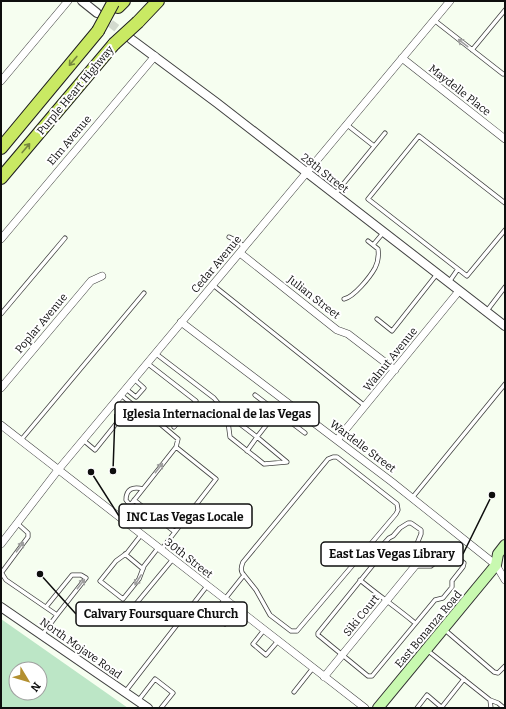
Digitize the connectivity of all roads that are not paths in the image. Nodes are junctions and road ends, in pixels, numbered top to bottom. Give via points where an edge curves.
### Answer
1 (68, 1) edge
2 (82, 1) edge
3 (148, 1) edge
4 (158, 1) edge
5 (450, 1) edge
6 (118, 3) edge
7 (505, 10) edge
8 (97, 13) tunnel mouth
9 (136, 20) junction
10 (434, 20) junction
11 (131, 38) tunnel mouth
12 (472, 50) junction
13 (155, 56) junction
14 (402, 58) junction
15 (505, 74) edge
16 (1, 81) edge
17 (346, 124) junction
18 (385, 133) dead end
19 (505, 139) edge
20 (374, 146) junction
21 (1, 148) edge
22 (307, 173) junction
23 (1, 178) edge
24 (334, 194) junction
25 (505, 203) edge
26 (505, 230) edge
27 (383, 232) junction
28 (229, 237) dead end
29 (1, 238) edge
30 (65, 238) dead end
31 (368, 241) dead end
32 (373, 245) junction
33 (243, 250) junction
34 (458, 269) junction
35 (437, 274) junction
36 (102, 276) dead end
37 (448, 283) junction
38 (213, 285) junction
39 (505, 287) edge
40 (459, 291) junction
41 (144, 294) dead end
42 (344, 299) dead end
43 (486, 312) junction
44 (1, 314) edge
45 (377, 319) dead end
46 (181, 322) junction
47 (505, 326) edge
48 (155, 353) junction
49 (147, 363) junction
50 (395, 370) junction
51 (134, 379) junction
52 (505, 384) edge
53 (1, 388) edge
54 (124, 392) junction
55 (256, 394) dead end
56 (285, 401) junction
57 (132, 404) junction
58 (365, 406) junction
59 (278, 412) junction
60 (227, 414) junction
61 (1, 425) edge
62 (174, 427) dead end
63 (305, 433) dead end
64 (257, 438) junction
65 (21, 440) junction
66 (83, 440) junction
67 (337, 440) junction
68 (176, 447) junction
69 (247, 451) junction
70 (58, 470) junction
71 (143, 489) junction
72 (412, 498) junction
73 (134, 500) junction
74 (130, 505) junction
75 (120, 518) junction
76 (17, 523) junction
77 (175, 532) junction
78 (142, 535) junction
79 (1, 544) edge
80 (505, 545) edge
81 (159, 549) junction
82 (125, 554) junction
83 (172, 559) junction
84 (501, 563) edge
85 (415, 566) junction
86 (143, 569) junction
87 (1, 572) edge
88 (244, 575) junction
89 (360, 580) junction
90 (505, 580) edge
91 (207, 586) junction
92 (224, 599) junction
93 (386, 602) junction
94 (1, 607) edge
95 (46, 607) junction
96 (237, 609) junction
97 (130, 611) dead end
98 (57, 615) junction
99 (415, 623) junction
100 (443, 629) junction
101 (264, 630) junction
102 (42, 635) junction
103 (278, 641) junction
104 (426, 649) junction
105 (342, 655) junction
106 (505, 666) edge
107 (313, 668) junction
108 (324, 677) junction
109 (464, 680) junction
110 (126, 692) junction
111 (294, 692) dead end
112 (490, 700) junction
113 (138, 701) junction
114 (419, 707) edge
115 (148, 708) edge
116 (161, 708) edge
117 (365, 708) edge
118 (378, 708) edge
119 (441, 708) edge
120 (491, 708) edge
121 (504, 708) edge

1 - 16 street
2 - 8 street
3 - 9 highway
4 - 9 highway
5 - 10 street, Cedar Avenue
6 -> 21 highway, Purple Heart Highway, bridge via 98,32
7 - 12 lane
23 -> 9 highway, Purple Heart Highway, bridge
12 -> 10 lane
10 - 14 street, Cedar Avenue
11 - 13 street, 28th Street
12 - 15 lane
13 - 22 street, 28th Street
13 - 29 street, Elm Avenue
14 - 17 street, Cedar Avenue
14 - 19 street, Maydelle Place
17 - 20 lane
17 - 22 street, Cedar Avenue
18 - 20 lane
20 - 24 lane
22 - 24 street, 28th Street
22 - 33 street, Cedar Avenue
24 - 27 street, 28th Street
25 - 34 lane via 419,136 368,199
26 - 34 lane via 467,276
27 - 32 lane
27 - 35 street, 28th Street
28 - 33 lane via 239,242
30 - 44 lane
31 - 32 lane
32 - 42 lane via 378,249 375,268 360,288
33 - 38 street, Cedar Avenue
33 - 50 street, Julian Street via 337,330 348,334
34 - 37 lane
35 - 37 street, 28th Street
35 - 45 lane via 392,331
36 - 53 street, Poplar Avenue via 91,281
37 - 40 street, 28th Street
38 - 46 street, Cedar Avenue
38 - 58 lane
39 - 43 lane
40 - 43 street, 28th Street
40 - 50 street, Walnut Avenue
41 - 65 lane
43 - 47 street, 28th Street
46 - 48 street, Cedar Avenue
46 - 56 street, Wardelle Street
48 - 49 street, Cedar Avenue
48 - 60 lane via 214,398
49 - 51 street, Cedar Avenue
49 - 62 lane via 196,401
50 - 58 street, Walnut Avenue
51 - 54 street, Cedar Avenue
51 - 54 lane via 144,388 136,397
52 - 72 lane
54 - 57 lane
54 - 66 street, Cedar Avenue
55 - 59 lane
56 - 59 lane
56 - 67 street, Wardelle Street
57 - 66 lane via 95,450
57 - 68 lane via 140,407 178,439
58 - 67 street, Walnut Avenue
59 - 63 lane
59 - 64 lane
60 - 64 lane
60 - 69 lane via 230,437
61 - 65 street, 30th Street
64 - 69 lane
64 - 69 lane via 286,462 264,464
65 - 70 street, 30th Street
66 - 70 street, Cedar Avenue
67 - 72 street, Wardelle Street
71 -> 68 lane
68 - 77 lane via 216,479
70 - 75 street, 30th Street
70 - 76 street, Cedar Avenue
71 - 73 lane
71 - 74 lane via 132,488 128,491 126,500
72 - 84 street, Wardelle Street
73 - 74 lane
73 - 77 lane
74 - 75 lane
75 - 78 street, 30th Street
76 - 79 street, Cedar Avenue
87 -> 76 lane via 28,537 28,533
77 - 81 lane
78 - 81 street, 30th Street
78 - 82 lane
80 - 84 main road, East Bonanza Road via 498,554
81 - 83 street, 30th Street
81 - 86 lane
82 - 86 lane
86 -> 82 lane via 139,579 123,599 100,581 116,560
83 - 91 street, 30th Street
83 - 97 lane
84 - 90 street, Wardelle Street
84 - 100 main road, East Bonanza Road
85 - 89 lane via 414,551 421,530 408,523 389,538 379,550 381,555
85 - 93 street, Siki Court
85 - 99 lane via 431,566 446,553 453,554 464,563 452,581 452,587 442,598 435,600
87 - 95 lane via 6,580
88 - 88 lane via 270,615 291,631 297,631 396,514 397,504 337,458 328,459 243,562 241,573
88 - 92 lane
89 - 93 lane
89 - 105 lane via 318,632 318,636
91 - 92 street, 30th Street
91 - 110 lane
92 - 96 street, 30th Street
92 - 96 lane via 213,614 225,624
93 - 99 lane via 395,606
93 - 105 street, Siki Court
94 - 102 street, North Mojave Road
95 - 98 lane
98 -> 95 lane via 86,578 81,574 72,575
96 - 101 street, 30th Street
98 - 102 lane
99 - 105 lane via 372,676 368,676
100 - 104 main road, East Bonanza Road
100 - 106 lane via 494,672 498,673
101 - 103 street, 30th Street
101 - 103 lane via 253,644 266,655
102 - 110 street, North Mojave Road
103 - 107 street, 30th Street
104 - 109 lane
104 - 118 main road, East Bonanza Road
105 - 108 street, Siki Court
107 - 108 street, 30th Street
107 - 111 lane
108 - 117 street, 30th Street
109 - 112 lane
109 - 119 lane
110 - 113 street, North Mojave Road
112 - 120 lane
112 - 121 lane
113 - 115 street, North Mojave Road
113 - 116 lane via 155,679 173,693
114 - 119 lane via 427,695

